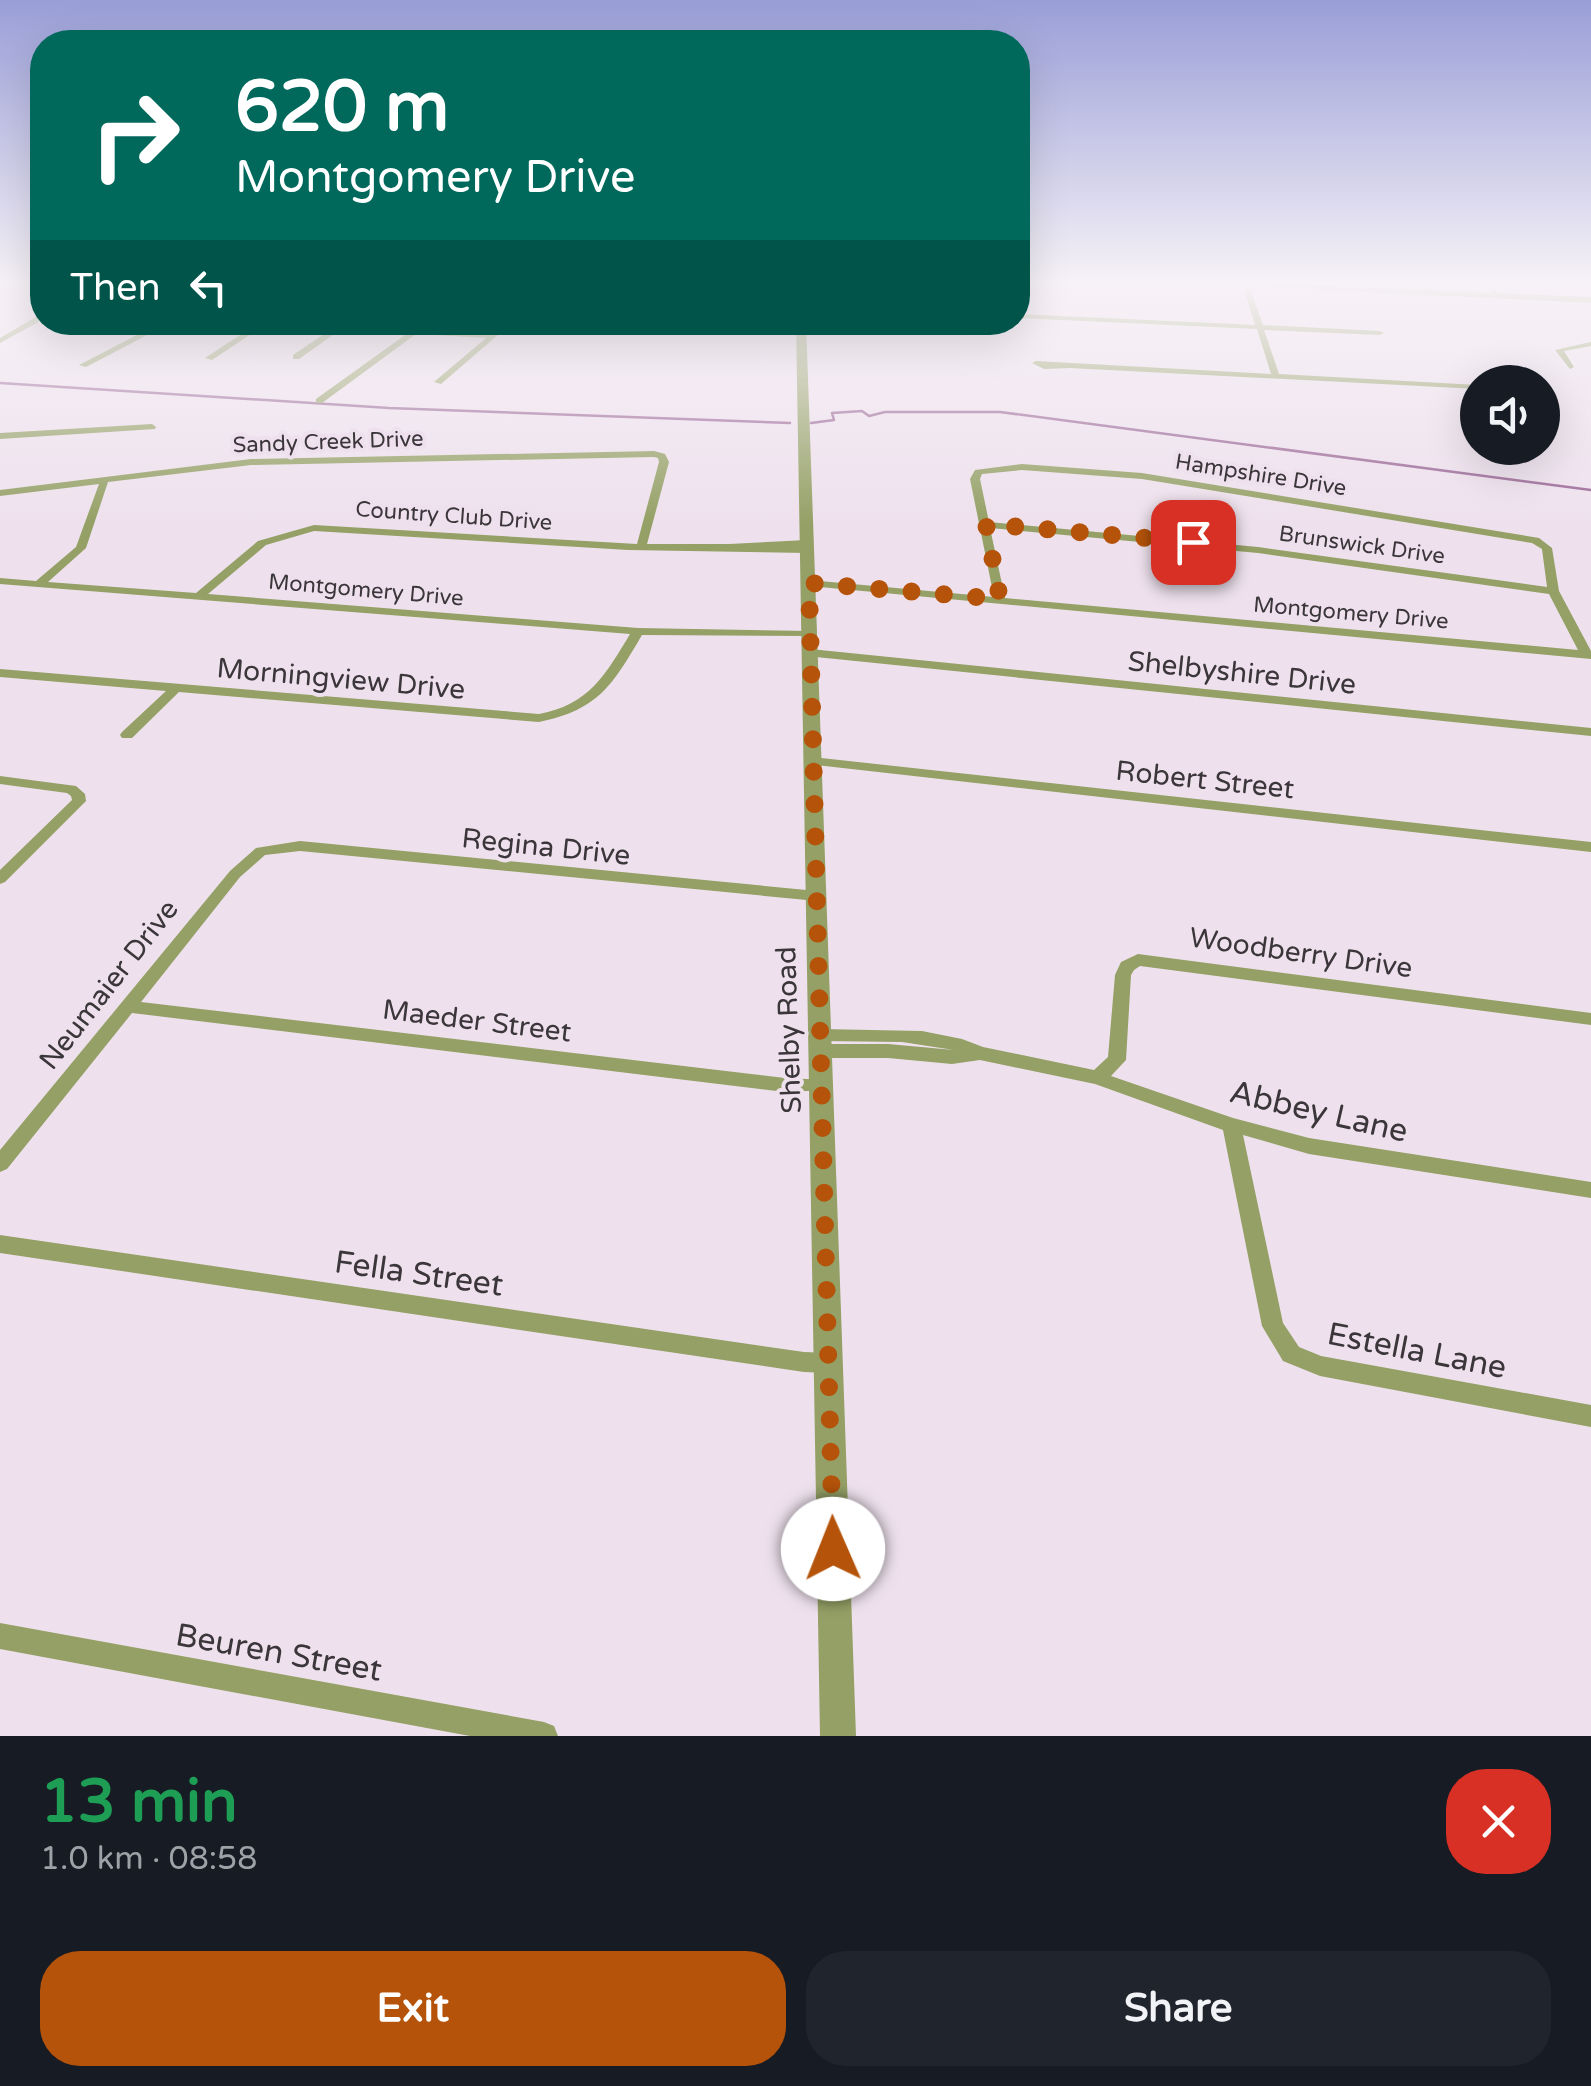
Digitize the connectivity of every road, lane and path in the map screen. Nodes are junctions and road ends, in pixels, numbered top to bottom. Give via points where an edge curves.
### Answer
1 (90, 362) edge
2 (373, 362) edge
3 (462, 362) edge
4 (802, 362) edge
5 (1271, 362) edge
6 (1566, 362) edge
7 (84, 365) dead end
8 (1070, 366) dead end
9 (1570, 367) dead end
10 (1276, 377) junction
11 (438, 382) dead end
12 (1460, 386) edge
13 (319, 401) dead end
14 (152, 427) dead end
15 (0, 436) edge
16 (104, 483) junction
17 (0, 494) edge
18 (986, 524) junction
19 (640, 547) junction
20 (808, 547) junction
21 (0, 580) edge
22 (809, 583) junction
23 (39, 584) junction
24 (1553, 591) junction
25 (199, 596) junction
26 (1000, 599) junction
27 (638, 630) junction
28 (810, 643) junction
29 (1588, 654) edge
30 (0, 673) edge
31 (175, 688) junction
32 (1591, 732) edge
33 (127, 735) dead end
34 (812, 762) junction
35 (0, 780) edge
36 (1591, 847) edge
37 (269, 848) joint
38 (0, 880) edge
39 (818, 896) junction
40 (126, 1006) junction
41 (1591, 1019) edge
42 (821, 1043) junction
43 (1097, 1078) junction
44 (822, 1085) junction
45 (1231, 1125) junction
46 (0, 1164) edge
47 (1591, 1190) edge
48 (0, 1244) edge
49 (829, 1363) junction
50 (1591, 1416) edge
51 (0, 1636) edge
52 (544, 1736) edge
53 (838, 1736) edge

1 - 7 street
2 - 13 street
3 - 11 street
4 - 20 street, Shelby Road
5 - 10 street
6 - 9 street
8 - 10 street
10 - 12 street
14 - 15 street
16 - 17 street, Sandy Creek Drive
16 - 19 street, Sandy Creek Drive via 252,462 659,454 664,462
16 - 23 street via 81,548
18 - 24 street, Brunswick Drive via 1258,550
18 - 24 street, Hampshire Drive via 978,472 1022,468 1153,478 1535,540 1547,548
18 - 26 street
19 - 20 street, Country Club Drive
19 - 25 street, Country Club Drive via 314,528 262,543
20 - 22 street, Shelby Road
21 - 23 street, Montgomery Drive
22 - 26 street, Montgomery Drive
22 - 28 street, Shelby Road
23 - 25 street, Montgomery Drive
24 - 29 street
25 - 27 street, Montgomery Drive
26 - 29 street, Montgomery Drive
27 - 28 street, Montgomery Drive via 728,630
27 - 31 street, Morningview Drive via 593,699 550,717
28 - 32 street, Shelbyshire Drive via 889,661
28 - 34 street, Shelby Road
30 - 31 street, Morningview Drive
31 - 33 street
34 - 36 street, Robert Street
34 - 39 street, Shelby Road
35 - 38 street via 54,786 78,794 79,801
37 - 39 street, Regina Drive
37 - 40 street, Neumaier Drive via 216,894
39 - 42 street, Shelby Road
40 - 44 street, Maeder Street
40 - 46 street, Neumaier Drive
41 - 43 street, Woodberry Drive via 1138,960 1124,974 1117,1060
42 - 43 street, Abbey Lane via 952,1057 980,1053
42 - 44 street, Shelby Road
43 - 45 street, Abbey Lane
44 - 49 street, Shelby Road
45 - 47 street, Abbey Lane via 1309,1146
45 - 50 street, Estella Lane via 1274,1326 1291,1354 1320,1366
48 - 49 street, Fella Street
49 - 53 street, Shelby Road
51 - 52 street, Beuren Street

